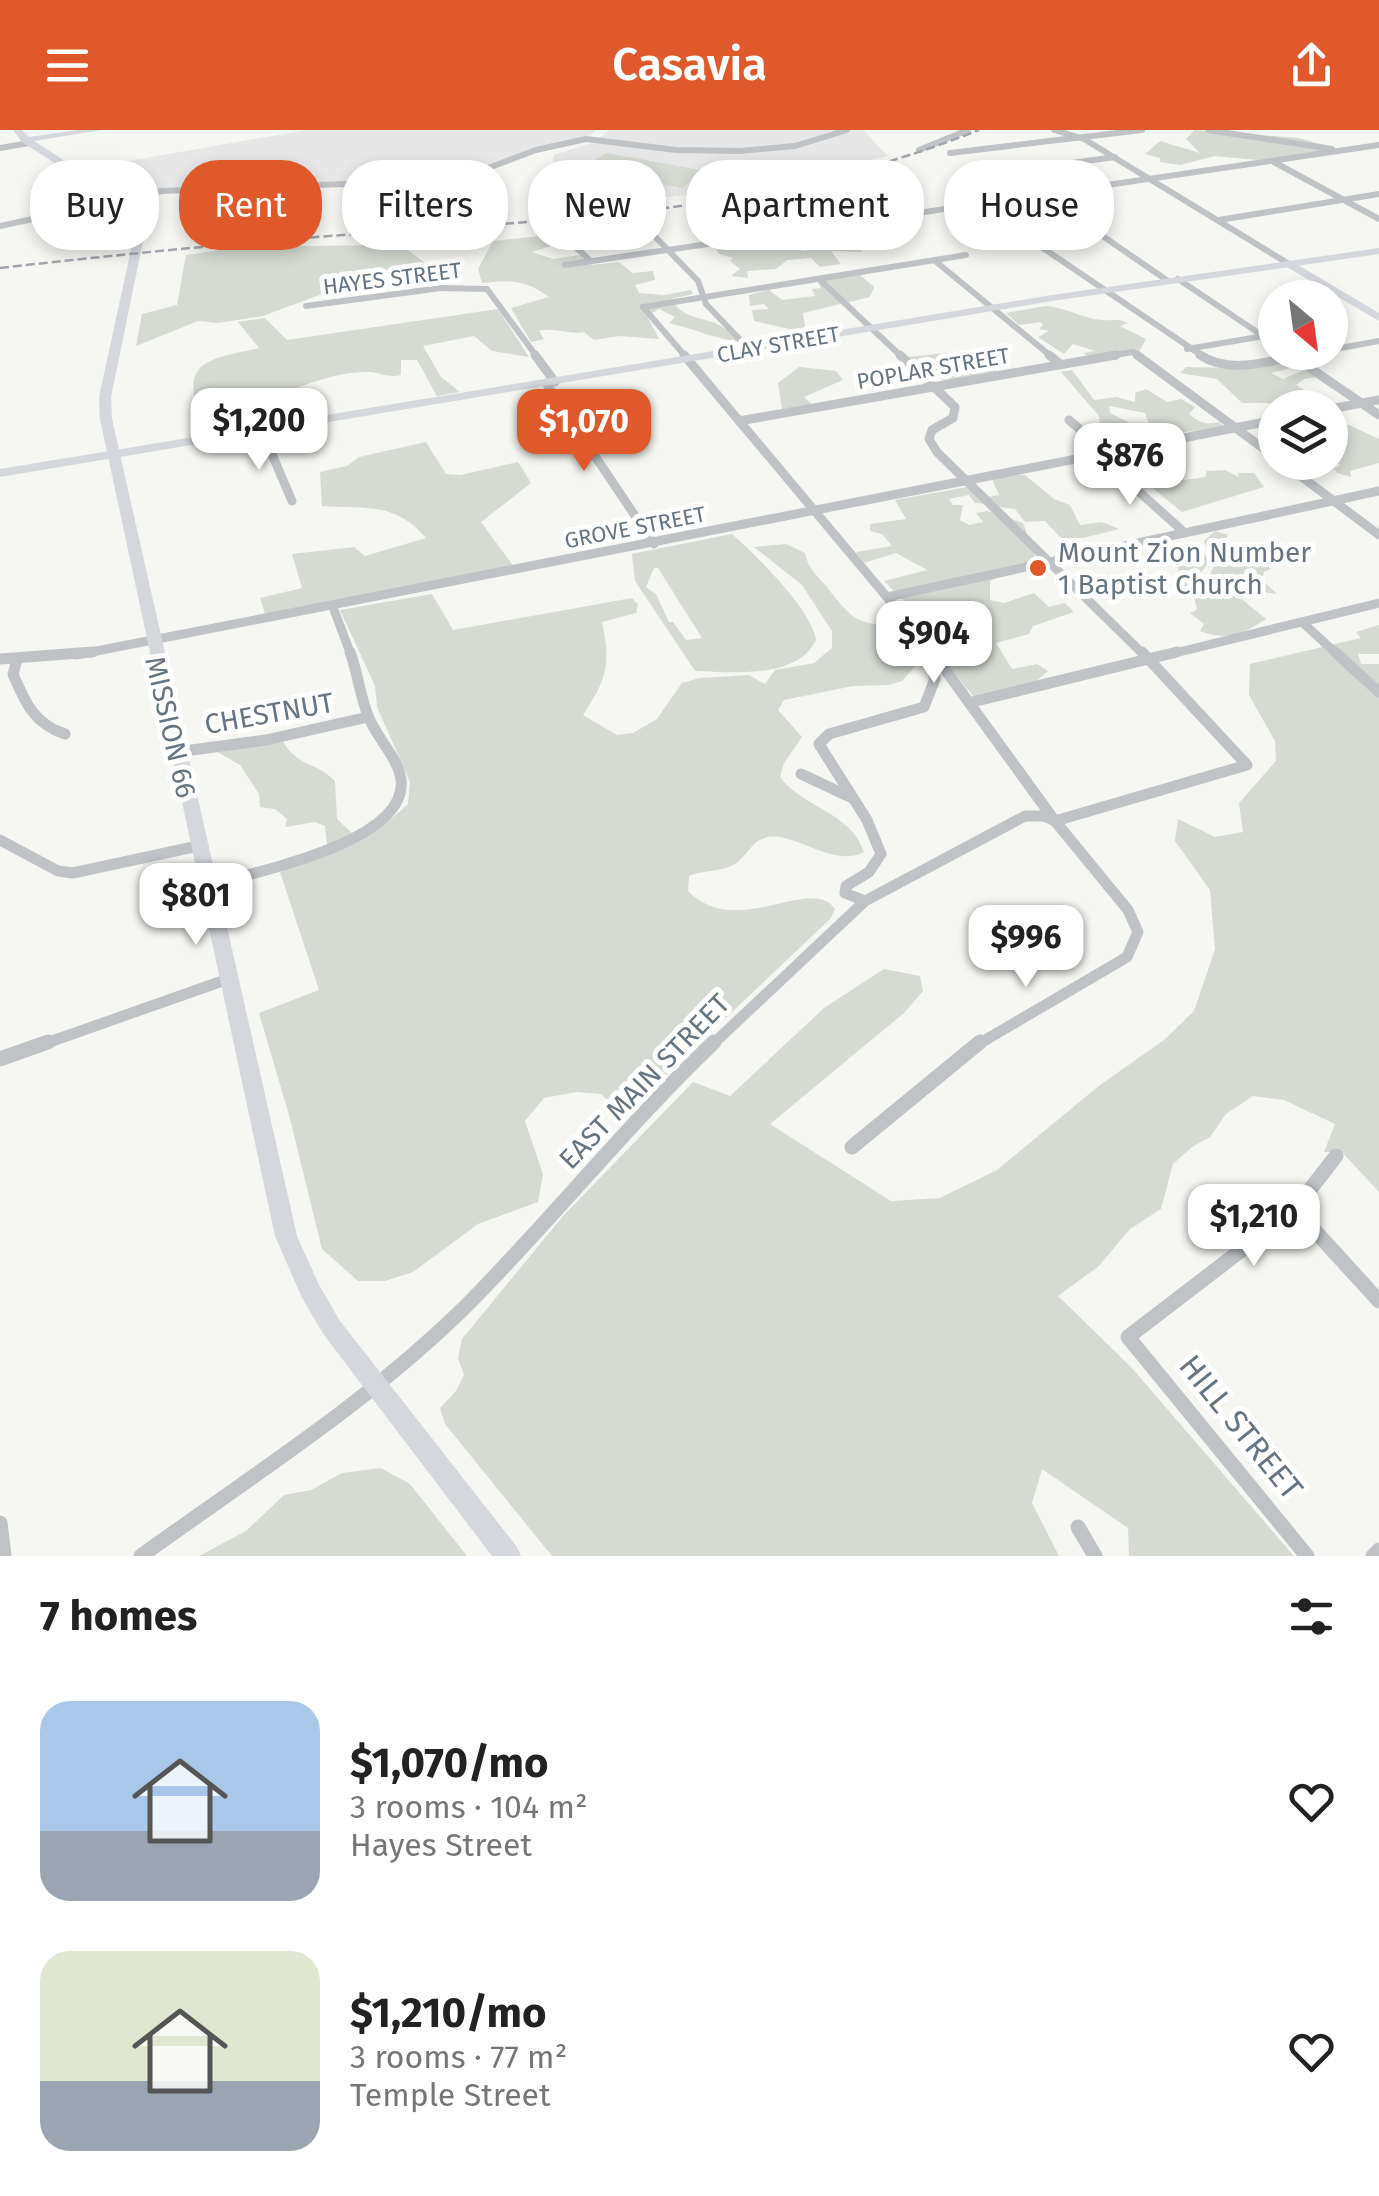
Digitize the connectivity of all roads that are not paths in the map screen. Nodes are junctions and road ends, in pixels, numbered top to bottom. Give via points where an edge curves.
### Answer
1 (17, 130) edge
2 (97, 130) edge
3 (847, 130) edge
4 (968, 130) edge
5 (1054, 130) edge
6 (1142, 130) edge
7 (1208, 130) edge
8 (88, 131) edge
9 (600, 134) edge
10 (1080, 138) junction
11 (27, 142) junction
12 (1379, 145) edge
13 (1365, 147) junction
14 (0, 148) edge
15 (919, 150) dead end
16 (1338, 151) junction
17 (950, 153) dead end
18 (1379, 154) edge
19 (1116, 157) junction
20 (49, 160) edge
21 (1094, 160) edge
22 (1272, 161) junction
23 (1150, 179) junction
24 (1114, 184) edge
25 (1379, 194) edge
26 (159, 197) edge
27 (1344, 200) junction
28 (944, 209) edge
29 (1379, 219) edge
30 (30, 220) edge
31 (1219, 220) junction
32 (0, 226) edge
33 (1114, 242) edge
34 (138, 250) edge
35 (579, 250) edge
36 (668, 250) junction
37 (1046, 250) edge
38 (1379, 251) edge
39 (966, 255) dead end
40 (934, 260) junction
41 (591, 261) junction
42 (1289, 264) junction
43 (565, 265) dead end
44 (819, 279) junction
45 (1173, 280) junction
46 (1104, 290) junction
47 (703, 297) junction
48 (306, 306) dead end
49 (992, 308) junction
50 (1378, 316) edge
51 (872, 329) junction
52 (1258, 332) edge
53 (1258, 337) edge
54 (1379, 341) edge
55 (1348, 347) edge
56 (749, 349) junction
57 (1187, 349) junction
58 (686, 360) junction
59 (1258, 361) edge
60 (1059, 363) junction
61 (1313, 370) edge
62 (550, 382) junction
63 (932, 386) junction
64 (1379, 400) edge
65 (1362, 403) junction
66 (1348, 406) edge
67 (1379, 416) edge
68 (1070, 420) dead end
69 (739, 421) junction
70 (1258, 423) edge
71 (1236, 428) junction
72 (262, 431) junction
73 (1258, 444) edge
74 (112, 454) junction
75 (1104, 455) junction
76 (0, 473) edge
77 (1306, 480) edge
78 (968, 482) junction
79 (1379, 491) edge
80 (292, 501) dead end
81 (1334, 501) junction
82 (820, 512) junction
83 (1186, 533) junction
84 (1379, 535) edge
85 (654, 544) junction
86 (1049, 562) junction
87 (887, 597) junction
88 (1379, 603) edge
89 (333, 607) junction
90 (1302, 622) junction
91 (152, 641) junction
92 (927, 645) junction
93 (1148, 658) junction
94 (0, 659) edge
95 (16, 660) junction
96 (1379, 692) edge
97 (972, 702) junction
98 (368, 718) junction
99 (65, 734) dead end
100 (177, 752) junction
101 (800, 774) dead end
102 (854, 799) junction
103 (1055, 821) junction
104 (0, 840) edge
105 (198, 846) junction
106 (206, 886) junction
107 (865, 901) junction
108 (228, 979) junction
109 (0, 1060) edge
110 (852, 1147) dead end
111 (1336, 1156) dead end
112 (1295, 1209) junction
113 (1379, 1301) edge
114 (376, 1387) junction
115 (0, 1522) edge
116 (1078, 1527) dead end
117 (1379, 1550) edge
118 (4, 1556) edge
119 (141, 1556) edge
120 (508, 1556) edge
121 (1095, 1556) edge
122 (1307, 1556) edge
123 (1373, 1556) edge

1 - 11 street
2 - 8 street
3 - 9 street via 812,143 740,151 676,150
4 - 15 street
5 - 10 street
6 - 10 street
7 - 16 street
8 - 11 street
9 - 26 street via 496,171 424,186
10 - 17 street
10 - 19 street
11 - 14 street
11 - 20 street
12 - 13 street
13 - 16 street
13 - 18 street
16 - 22 street
19 - 21 street
19 - 23 street
22 - 23 street
22 - 27 street
23 - 24 street
23 - 31 street
25 - 27 street
27 - 29 street
27 - 31 street
28 - 36 street
30 - 32 street
31 - 42 street
33 - 45 street
34 - 74 street, MISSION 66 via 106,398
35 - 41 street
36 - 41 street
36 - 47 street via 698,281
37 - 46 street
38 - 42 street, CLAY STREET
39 - 40 street
40 - 44 street
40 - 49 street
41 - 43 street
42 - 45 street, CLAY STREET
42 - 50 street
44 - 47 street
44 - 51 street
45 - 46 street, CLAY STREET
45 - 52 street
46 - 49 street, CLAY STREET
46 - 57 street
47 - 56 street
47 - 58 street via 642,307
48 - 62 street, HAYES STREET via 441,288 488,289
49 - 51 street, CLAY STREET
49 - 60 street
51 - 56 street, CLAY STREET
51 - 63 street
53 - 57 street
54 - 55 street
56 - 58 street, CLAY STREET
57 - 59 street via 1225,367
58 - 62 street, CLAY STREET
58 - 69 street
60 - 63 street, POPLAR STREET
60 - 71 street, POPLAR STREET via 1133,352
61 - 65 street
62 - 72 street, CLAY STREET
62 - 85 street, HAYES STREET
63 - 69 street, POPLAR STREET
63 - 78 street via 955,408 929,439
64 - 65 street
65 - 66 street
65 - 67 street
68 - 75 street
69 - 82 street
70 - 71 street, GROVE STREET
71 - 73 street
71 - 75 street, GROVE STREET
72 - 74 street, CLAY STREET
72 - 80 street
74 - 76 street, CLAY STREET
74 - 91 street, MISSION 66
75 - 78 street, GROVE STREET
75 - 83 street
77 - 81 street
78 - 82 street, GROVE STREET
78 - 86 street
79 - 81 street
81 - 83 street
81 - 84 street
82 - 85 street, GROVE STREET
82 - 87 street
83 - 86 street
85 - 89 street, GROVE STREET
86 - 87 street
86 - 93 street
87 - 92 street
88 - 90 street
89 - 91 street, GROVE STREET
89 - 98 street
90 - 93 street
90 - 96 street
91 - 95 street, GROVE STREET
91 - 100 street, MISSION 66
92 - 97 street
92 - 102 street via 935,679 924,707 829,734 819,744
93 - 97 street
93 - 103 street, EAST MAIN STREET via 1247,765
94 - 95 street, GROVE STREET
95 - 99 street via 13,674 35,720
97 - 103 street
98 - 100 street, CHESTNUT
98 - 106 street via 400,776 393,812 348,843
100 - 105 street, MISSION 66
101 - 102 street
102 - 107 street via 881,854 869,872 846,886 850,898
103 - 107 street, EAST MAIN STREET via 1025,816
103 - 110 street via 1128,910 1138,932 1133,950 982,1041
104 - 105 street via 73,873
105 - 106 street, MISSION 66
106 - 108 street, MISSION 66
107 - 114 street, EAST MAIN STREET via 656,1097 471,1301
108 - 109 street
108 - 114 street, MISSION 66 via 286,1236 310,1291
111 - 112 street
112 - 113 street
112 - 122 street, HILL STREET via 1128,1336
114 - 119 street, EAST MAIN STREET
114 - 120 street, MISSION 66
115 - 118 street
116 - 121 street
117 - 123 street

